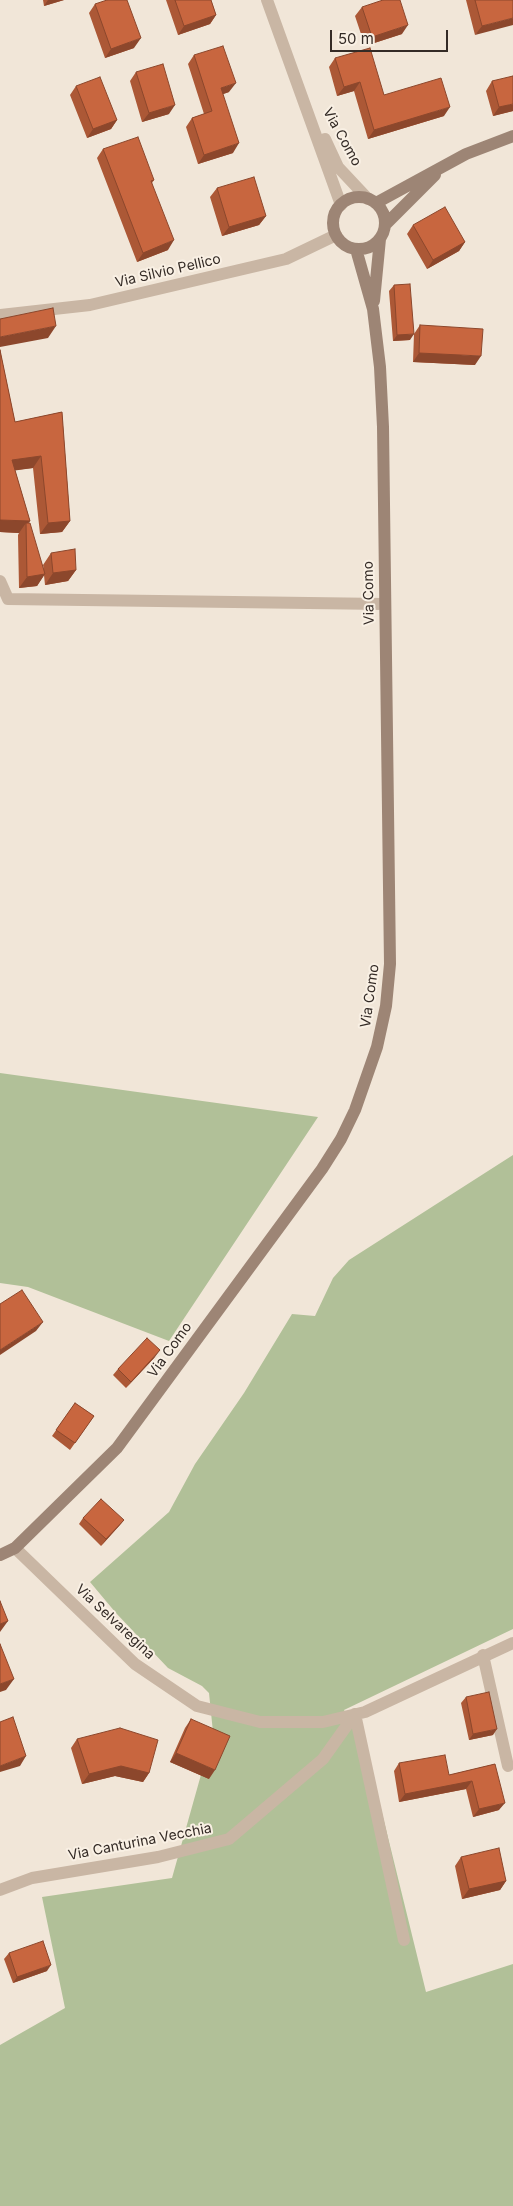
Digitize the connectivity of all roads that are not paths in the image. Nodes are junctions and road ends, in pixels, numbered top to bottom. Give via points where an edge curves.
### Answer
1 (267, 0) edge
2 (298, 84) junction
3 (513, 136) edge
4 (446, 164) junction
5 (372, 201) junction
6 (341, 205) junction
7 (386, 225) junction
8 (336, 235) junction
9 (380, 239) junction
10 (356, 249) junction
11 (373, 309) junction
12 (0, 315) edge
13 (0, 581) edge
14 (384, 604) junction
15 (15, 1548) junction
16 (0, 1555) edge
17 (513, 1643) edge
18 (483, 1655) junction
19 (355, 1714) junction
20 (508, 1766) dead end
21 (0, 1890) edge
22 (404, 1940) dead end

1 - 2 street, Via Como
2 - 5 street, Via Como via 338,166
2 - 6 street, Via Como
3 - 4 main road
4 - 5 main road
4 - 7 main road
5 - 6 main road via 355,198
5 - 7 main road via 383,213
6 - 8 main road via 333,224
7 - 9 main road
8 - 10 main road via 345,245
8 - 12 street, Via Silvio Pellico via 304,252 277,261 90,305
9 - 10 main road via 369,248
9 - 11 main road, Via Como
10 - 11 main road, Via Como
11 - 14 main road, Via Como via 383,417
13 - 14 street via 8,600
14 - 15 main road, Via Como via 390,964 386,1006 365,1086 341,1138 322,1169 117,1448
15 - 16 main road, Via Como
15 - 19 street, Via Selvaregina via 135,1664 197,1706 260,1722 323,1722
17 - 18 street, Via Selvaregina
18 - 19 street, Via Selvaregina
18 - 20 street
19 - 21 street, Via Canturina Vecchia via 323,1759 229,1839 158,1857 32,1878
19 - 22 street

